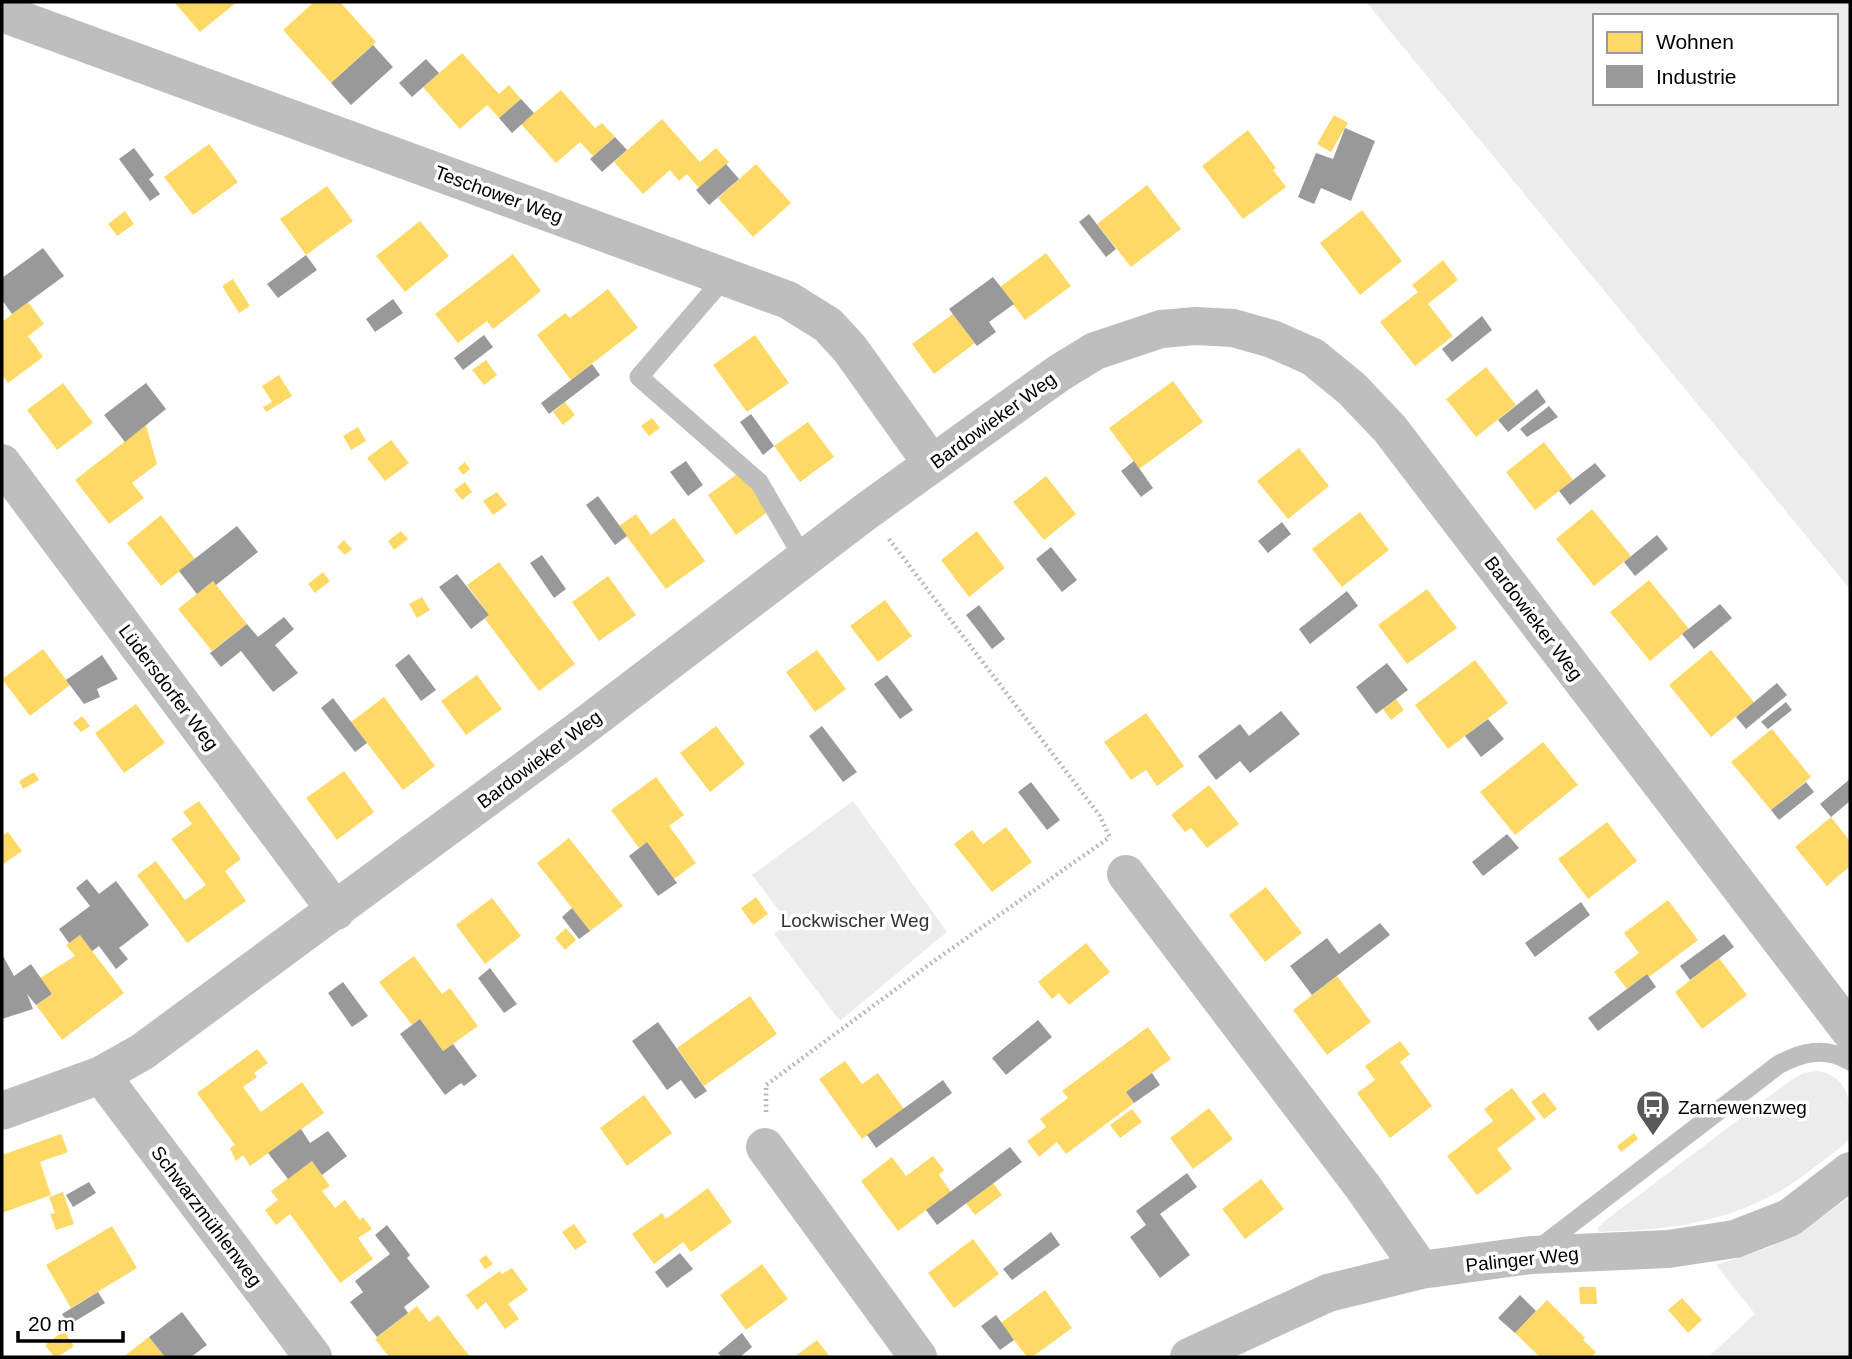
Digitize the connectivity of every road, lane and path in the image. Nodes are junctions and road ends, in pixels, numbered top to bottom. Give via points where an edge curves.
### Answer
1 (2, 13) edge
2 (725, 276) junction
3 (2, 463) edge
4 (932, 464) junction
5 (868, 510) junction
6 (804, 559) junction
7 (1110, 837) junction
8 (1126, 874) joint
9 (336, 911) junction
10 (1850, 1031) edge
11 (1850, 1061) edge
12 (102, 1074) junction
13 (2, 1111) edge
14 (765, 1147) joint
15 (1850, 1171) edge
16 (1531, 1255) junction
17 (1421, 1270) junction
18 (313, 1357) edge
19 (918, 1357) edge
20 (1189, 1357) edge

1 - 2 street, Teschower Weg
2 - 4 street, Teschower Weg via 788,300 828,325
2 - 6 lane via 639,377 759,482
3 - 9 street, Lüdersdorfer Weg
4 - 5 street, Bardowieker Weg
4 - 10 street, Bardowieker Weg via 1095,351 1161,329 1233,328 1313,357 1390,429
5 - 6 street, Bardowieker Weg
5 - 7 path via 1100,816
6 - 9 street, Bardowieker Weg
7 - 8 path
7 - 14 path via 766,1085
8 - 17 street
9 - 12 street, Bardowieker Weg via 142,1052
11 - 16 lane via 1819,1051 1778,1065
12 - 13 street, Bardowieker Weg
12 - 18 street, Schwarzmühlenweg
14 - 19 street
15 - 16 street, Palinger Weg via 1789,1218 1735,1239 1668,1249
16 - 17 street, Palinger Weg
17 - 20 street, Palinger Weg via 1328,1293

